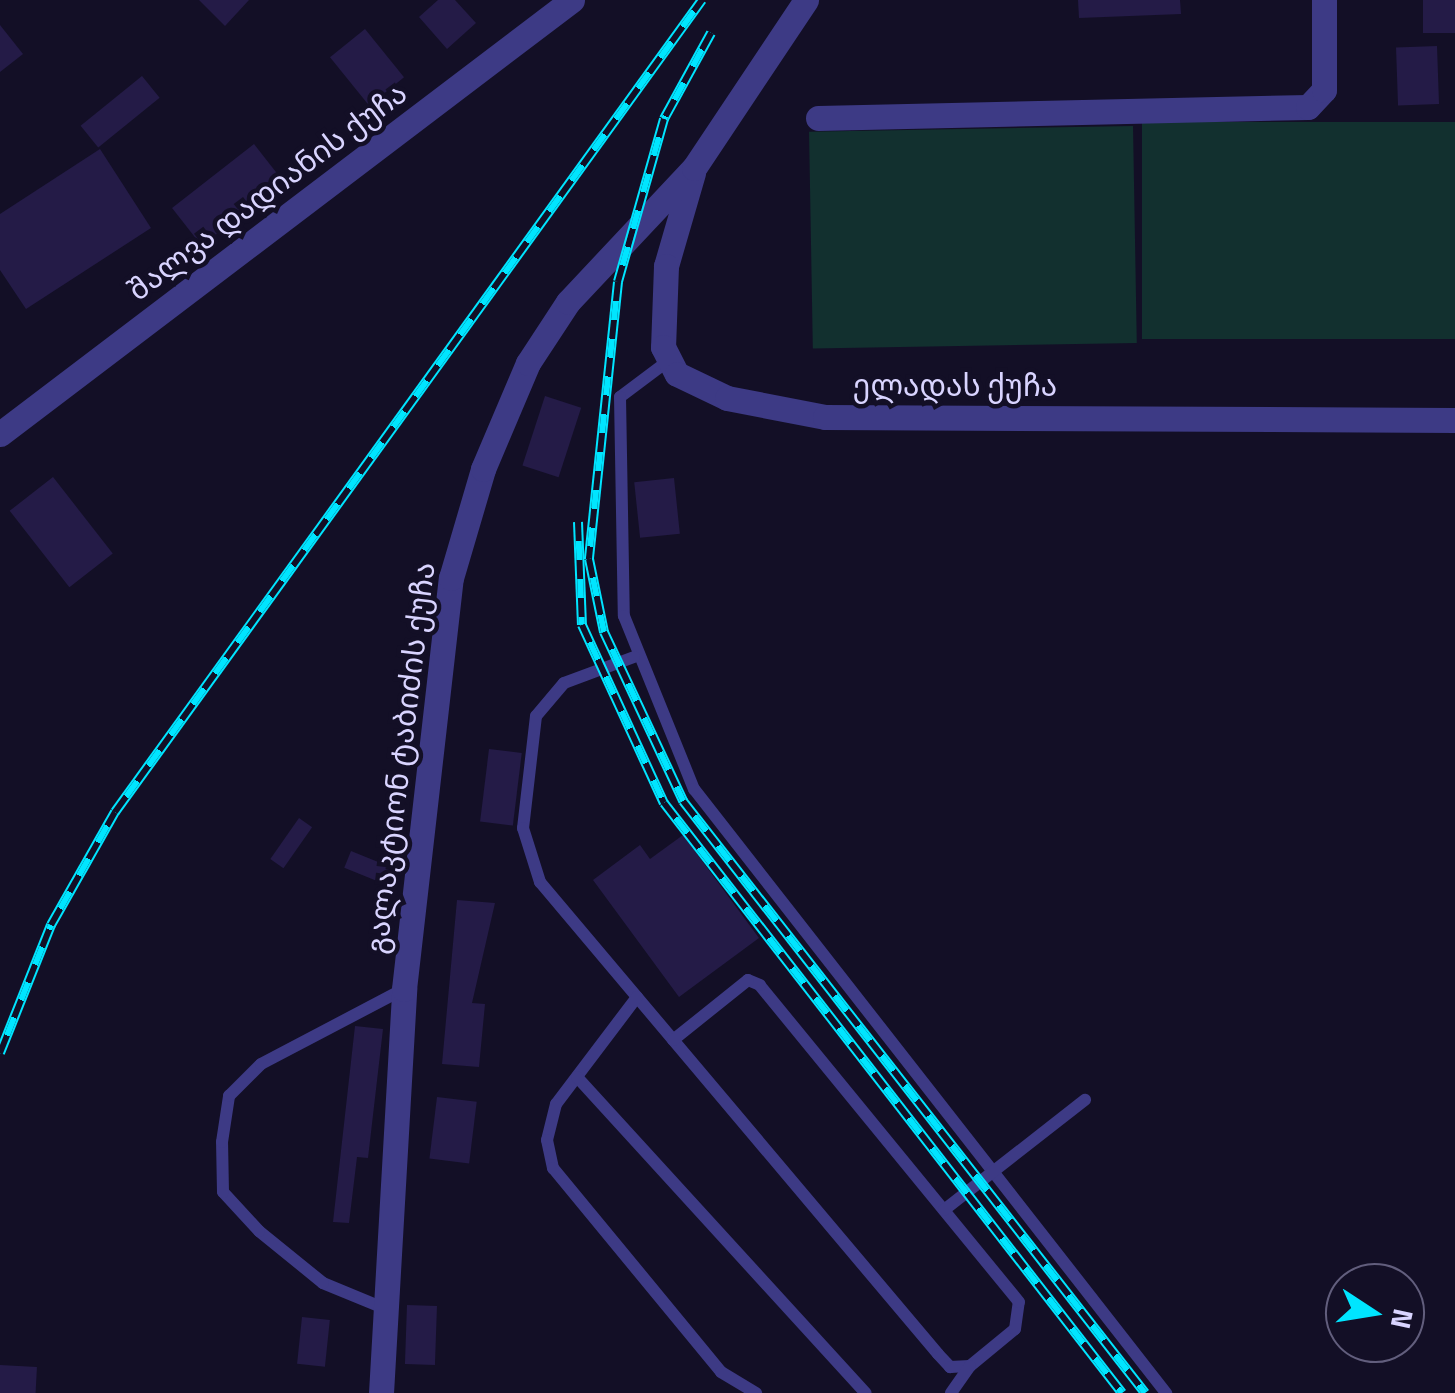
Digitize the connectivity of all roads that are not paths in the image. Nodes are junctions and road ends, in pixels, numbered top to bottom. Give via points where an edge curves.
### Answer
1 (572, 0) edge
2 (806, 0) edge
3 (1324, 0) edge
4 (818, 118) dead end
5 (694, 168) junction
6 (668, 361) junction
7 (1454, 428) edge
8 (0, 434) edge
9 (634, 657) junction
10 (404, 988) junction
11 (637, 997) junction
12 (673, 1040) junction
13 (576, 1077) junction
14 (1085, 1100) dead end
15 (993, 1172) junction
16 (944, 1210) junction
17 (386, 1309) junction
18 (970, 1366) junction
19 (381, 1393) edge
20 (756, 1393) edge
21 (866, 1393) edge
22 (951, 1393) edge
23 (1166, 1393) edge

1 - 8 street, შალვა დადიანის ქუჩა
2 - 5 street, გალაკტიონ ტაბიძის ქუჩა
3 - 4 street via 1324,90 1308,107
5 - 6 street via 666,266
5 - 10 street, გალაკტიონ ტაბიძის ქუჩა via 568,302 528,363 483,469 451,578
6 - 7 street, ელადას ქუჩა via 699,387 795,415
6 - 9 lane via 620,397 624,616
9 - 11 lane via 548,696 536,716 524,828 540,882
9 - 15 lane via 694,789
10 - 17 street, გალაკტიონ ტაბიძის ქუჩა
10 - 17 lane via 261,1064 228,1096 222,1142 224,1192 259,1231 323,1283
11 - 12 lane
11 - 13 lane
12 - 16 lane via 748,980 760,985
12 - 18 lane via 950,1367
13 - 20 lane via 552,1122 554,1168 721,1372
13 - 21 lane
14 - 15 lane
15 - 16 lane
15 - 23 lane
16 - 18 lane via 1020,1302 1015,1329
17 - 19 street, გალაკტიონ ტაბიძის ქუჩა
18 - 22 lane

